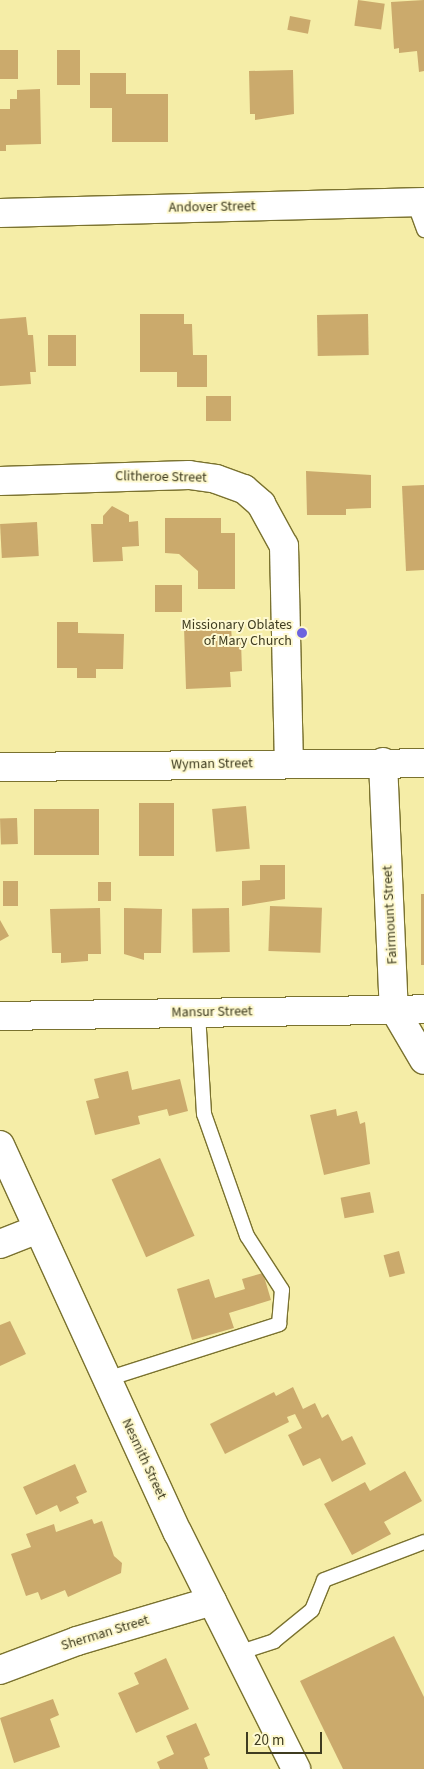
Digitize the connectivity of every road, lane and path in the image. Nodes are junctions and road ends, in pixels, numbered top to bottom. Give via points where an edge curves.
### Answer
1 (419, 202) edge
2 (0, 213) edge
3 (424, 230) edge
4 (0, 481) edge
5 (289, 762) junction
6 (383, 762) junction
7 (424, 763) edge
8 (0, 767) edge
9 (394, 1008) junction
10 (424, 1009) edge
11 (198, 1012) junction
12 (0, 1016) edge
13 (424, 1060) edge
14 (0, 1145) edge
15 (38, 1229) junction
16 (0, 1244) edge
17 (108, 1379) junction
18 (424, 1542) edge
19 (212, 1601) junction
20 (238, 1653) junction
21 (0, 1670) edge
22 (296, 1769) edge

1 - 2 street, Andover Street
1 - 3 lane
4 - 5 street, Clitheroe Street via 189,475 225,482 261,504 284,546
5 - 6 street, Wyman Street
5 - 8 street, Wyman Street
6 - 7 street, Wyman Street
6 - 9 street, Fairmount Street
9 - 10 street, Mansur Street
9 - 11 street, Mansur Street
9 - 13 street, Fairmount Street
11 - 12 street, Mansur Street
11 - 17 lane via 204,1114 247,1236 282,1290 279,1324
14 - 15 street, Nesmith Street
15 - 16 street
15 - 17 street, Nesmith Street
17 - 19 street, Nesmith Street
18 - 20 lane via 324,1580 312,1610 274,1641
19 - 20 street, Nesmith Street
19 - 21 street, Sherman Street via 77,1641
20 - 22 street, Nesmith Street

